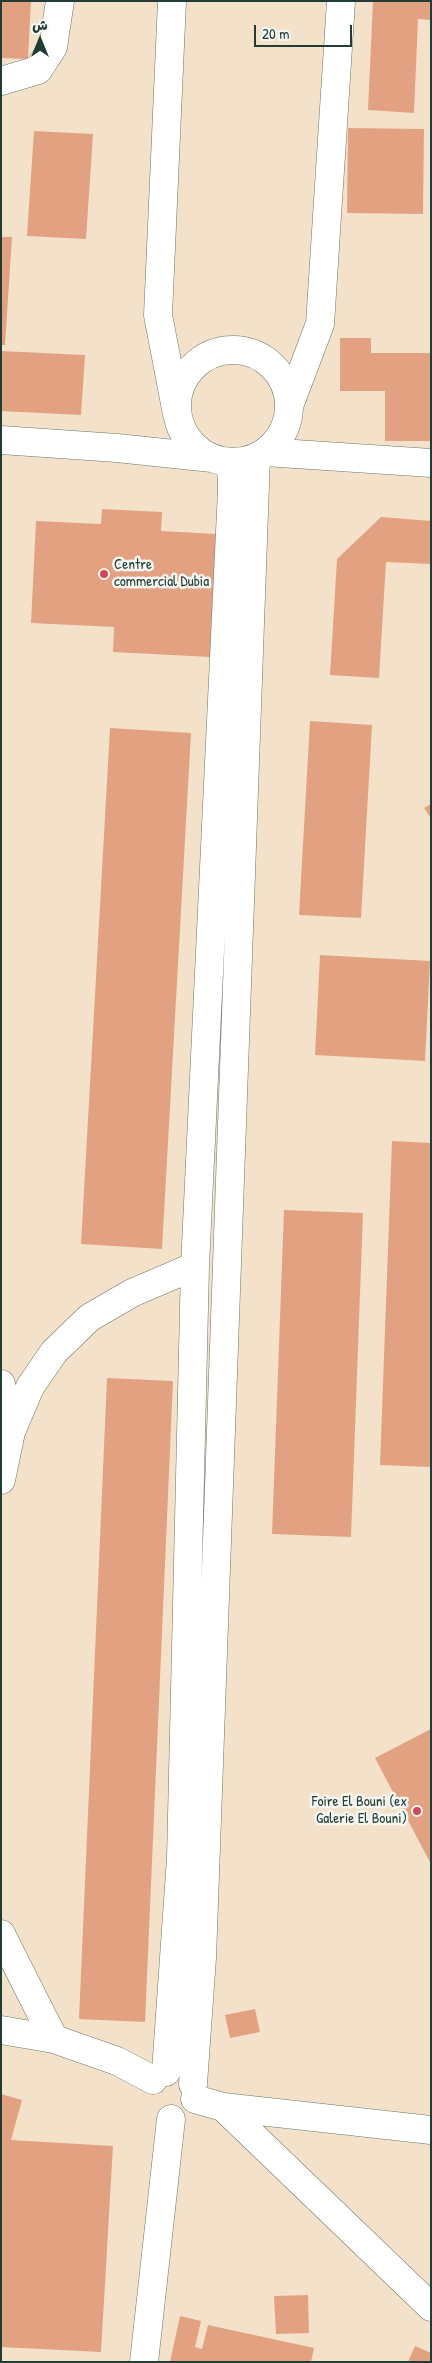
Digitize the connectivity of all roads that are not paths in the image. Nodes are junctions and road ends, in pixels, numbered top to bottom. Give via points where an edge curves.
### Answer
1 (60, 1) edge
2 (172, 1) edge
3 (341, 1) edge
4 (1, 81) edge
5 (289, 406) junction
6 (177, 414) junction
7 (1, 440) edge
8 (241, 457) junction
9 (431, 463) edge
10 (195, 1266) junction
11 (1, 1384) edge
12 (11, 1432) junction
13 (1, 1480) edge
14 (1, 1934) edge
15 (1, 2030) edge
16 (54, 2039) junction
17 (159, 2076) junction
18 (194, 2092) junction
19 (223, 2107) junction
20 (171, 2119) junction
21 (431, 2130) edge
22 (431, 2307) edge
23 (144, 2362) edge

1 - 4 street via 53,47 38,70
2 - 6 street via 158,315
3 - 5 street via 320,324
5 - 6 street via 287,388 278,372 264,358 247,351 228,349 195,364 180,387
5 - 8 street via 286,424 278,440
6 - 8 street via 184,433 196,448
7 - 8 street
8 - 9 street
8 - 10 street via 232,490
8 - 18 street via 202,1958
10 - 12 street via 132,1293 90,1318 54,1352 30,1387
10 - 17 street via 181,1858
11 - 12 street
12 - 13 street
14 - 16 street
15 - 16 street
16 - 17 street
17 - 18 street via 182,2073
17 - 20 street via 148,2094 152,2109
18 - 19 street
18 - 20 street via 187,2114
19 - 21 street
19 - 22 street
20 - 23 street

